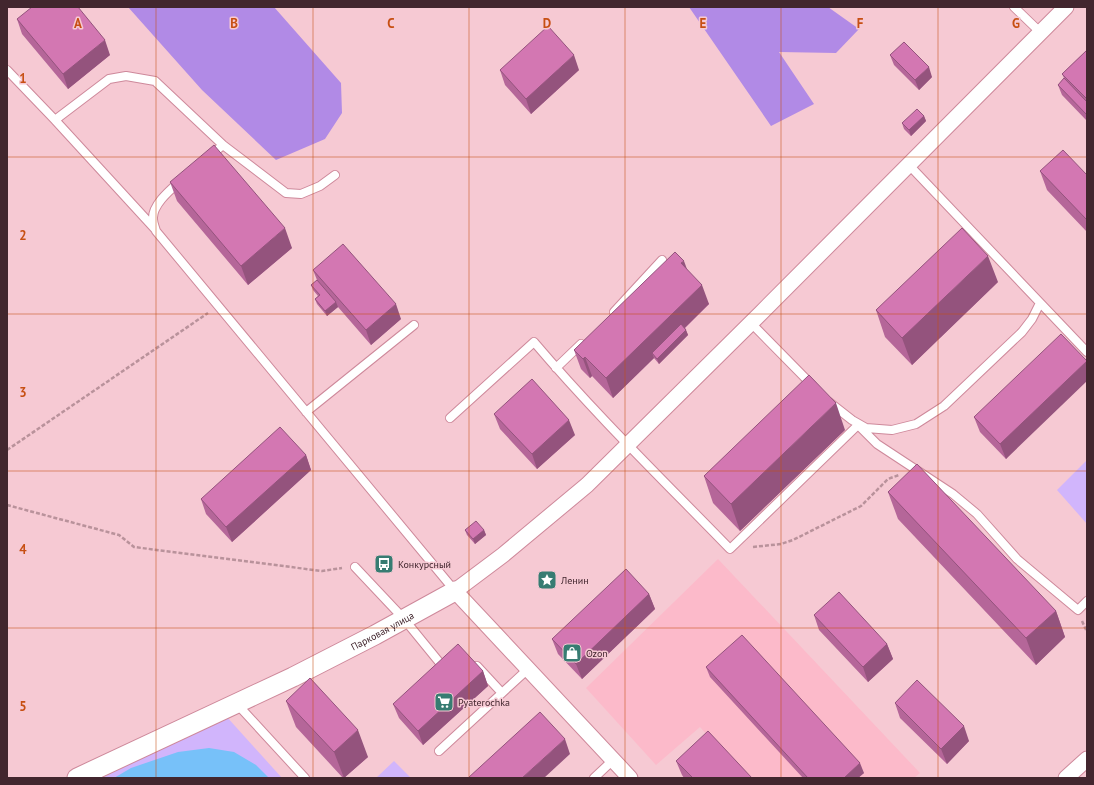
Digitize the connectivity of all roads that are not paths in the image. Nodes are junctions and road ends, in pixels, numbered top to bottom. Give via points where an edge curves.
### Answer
1 (1014, 7) edge
2 (1066, 7) edge
3 (1040, 32) junction
4 (7, 70) edge
5 (55, 120) junction
6 (223, 145) junction
7 (205, 160) edge
8 (908, 164) junction
9 (187, 175) edge
10 (335, 175) dead end
11 (156, 231) junction
12 (662, 260) dead end
13 (1040, 303) junction
14 (607, 320) edge
15 (751, 323) junction
16 (414, 325) dead end
17 (590, 336) edge
18 (1087, 352) edge
19 (556, 368) junction
20 (306, 412) junction
21 (450, 418) dead end
22 (855, 423) junction
23 (628, 445) junction
24 (355, 566) road end
25 (455, 591) junction
26 (1087, 601) edge
27 (404, 619) junction
28 (454, 660) edge
29 (473, 662) edge
30 (528, 669) junction
31 (502, 694) junction
32 (236, 703) junction
33 (439, 751) dead end
34 (1087, 759) edge
35 (613, 760) junction
36 (77, 778) edge
37 (305, 778) edge
38 (594, 778) edge
39 (630, 778) edge
40 (1066, 778) edge

1 - 3 lane
2 - 3 street
3 - 8 street
4 - 5 lane
5 - 6 lane via 109,79 126,76 155,81
5 - 11 lane
6 - 7 lane
6 - 10 lane via 286,193 301,194 320,186
8 - 13 lane
8 - 15 street
9 - 11 lane via 169,190 158,204 152,218
11 - 20 lane
12 - 14 lane
13 - 18 lane
13 - 22 lane via 1022,332 944,406 916,424 892,430 866,428
15 - 22 lane via 821,394
15 - 23 street
16 - 20 lane
17 - 19 lane
19 - 21 lane via 534,342
19 - 23 lane
20 - 25 lane
22 - 23 lane via 730,549
22 - 26 lane via 877,444 953,494 977,514 1017,559 1078,610
23 - 25 street via 587,485
24 - 27 lane
25 - 27 street, Парковая улица
25 - 30 street
27 - 28 lane via 444,668
27 - 32 street, Парковая улица via 293,677
29 - 31 lane
30 - 31 lane
30 - 35 street
31 - 33 lane
32 - 36 street, Парковая улица
32 - 37 lane
34 - 40 street
35 - 38 lane
35 - 39 street

